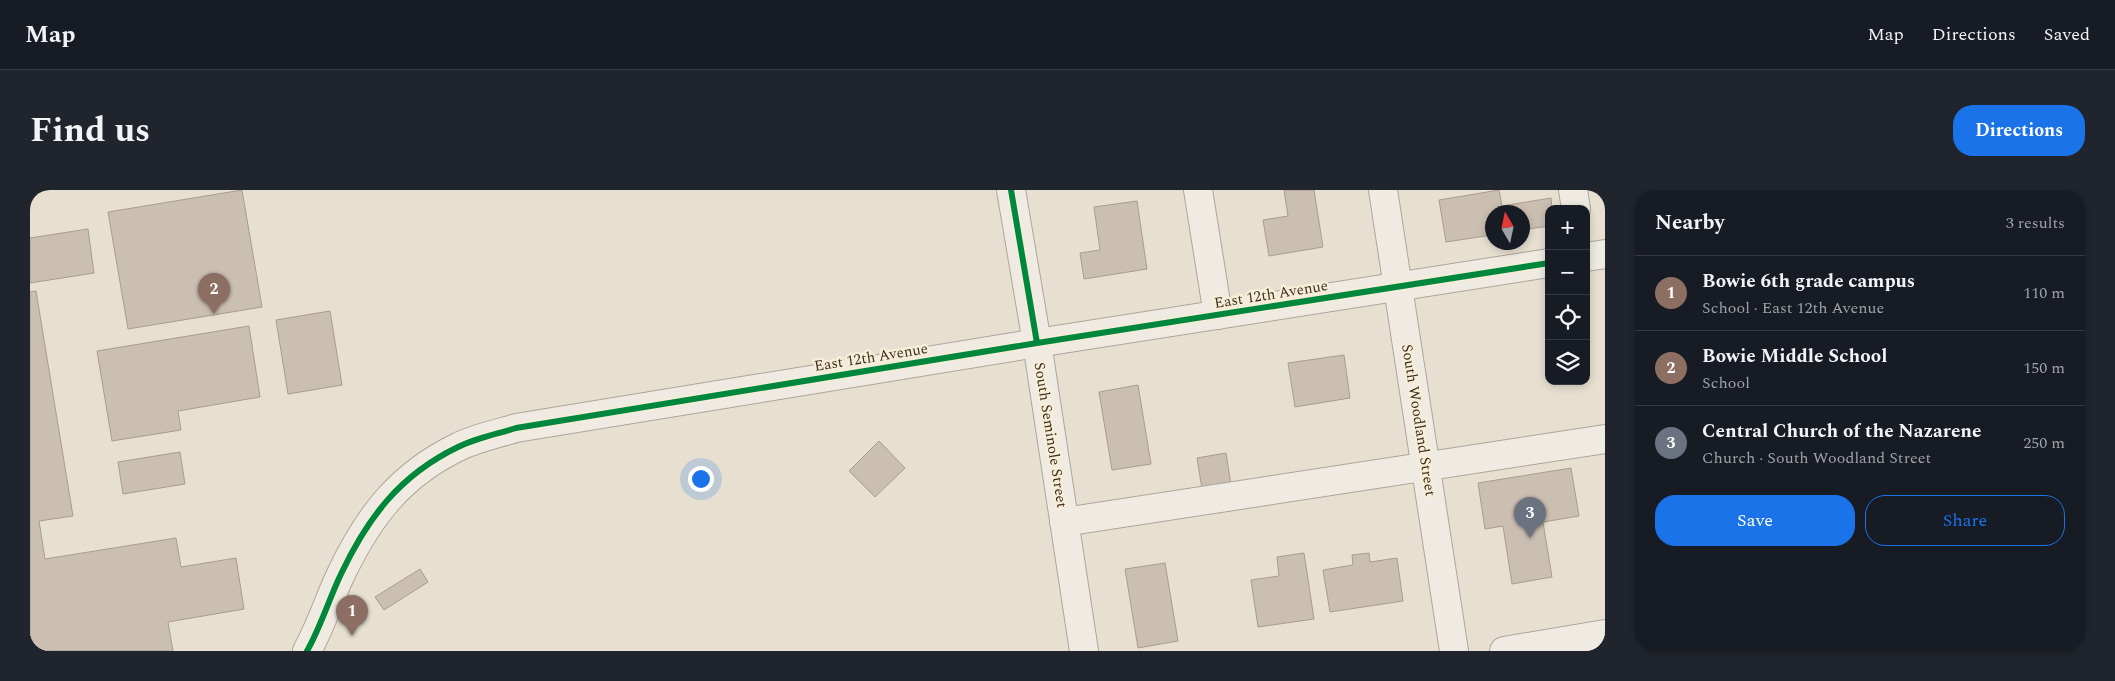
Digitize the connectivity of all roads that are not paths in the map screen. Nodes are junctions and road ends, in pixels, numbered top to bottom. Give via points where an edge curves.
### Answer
1 (1011, 190) edge
2 (1198, 190) edge
3 (1383, 190) edge
4 (1573, 190) edge
5 (1575, 205) edge
6 (1605, 254) edge
7 (1590, 256) edge
8 (1545, 264) edge
9 (1399, 287) junction
10 (1218, 315) junction
11 (1037, 343) junction
12 (1605, 439) edge
13 (1426, 468) junction
14 (1064, 522) junction
15 (1605, 634) edge
16 (307, 651) edge
17 (1084, 651) edge
18 (1454, 651) edge
19 (1504, 651) edge

1 - 11 street, South Seminole Street
2 - 10 street
3 - 9 street, South Woodland Street
4 - 5 street
6 - 7 street
8 - 9 street, East 12th Avenue
9 - 10 street, East 12th Avenue
9 - 13 street, South Woodland Street
10 - 11 street, East 12th Avenue
11 - 14 street, South Seminole Street
11 - 16 street, East 12th Avenue via 516,428 459,446 398,487 369,521
12 - 13 street
13 - 14 street
13 - 18 street, South Woodland Street
14 - 17 street, South Seminole Street
15 - 19 street

